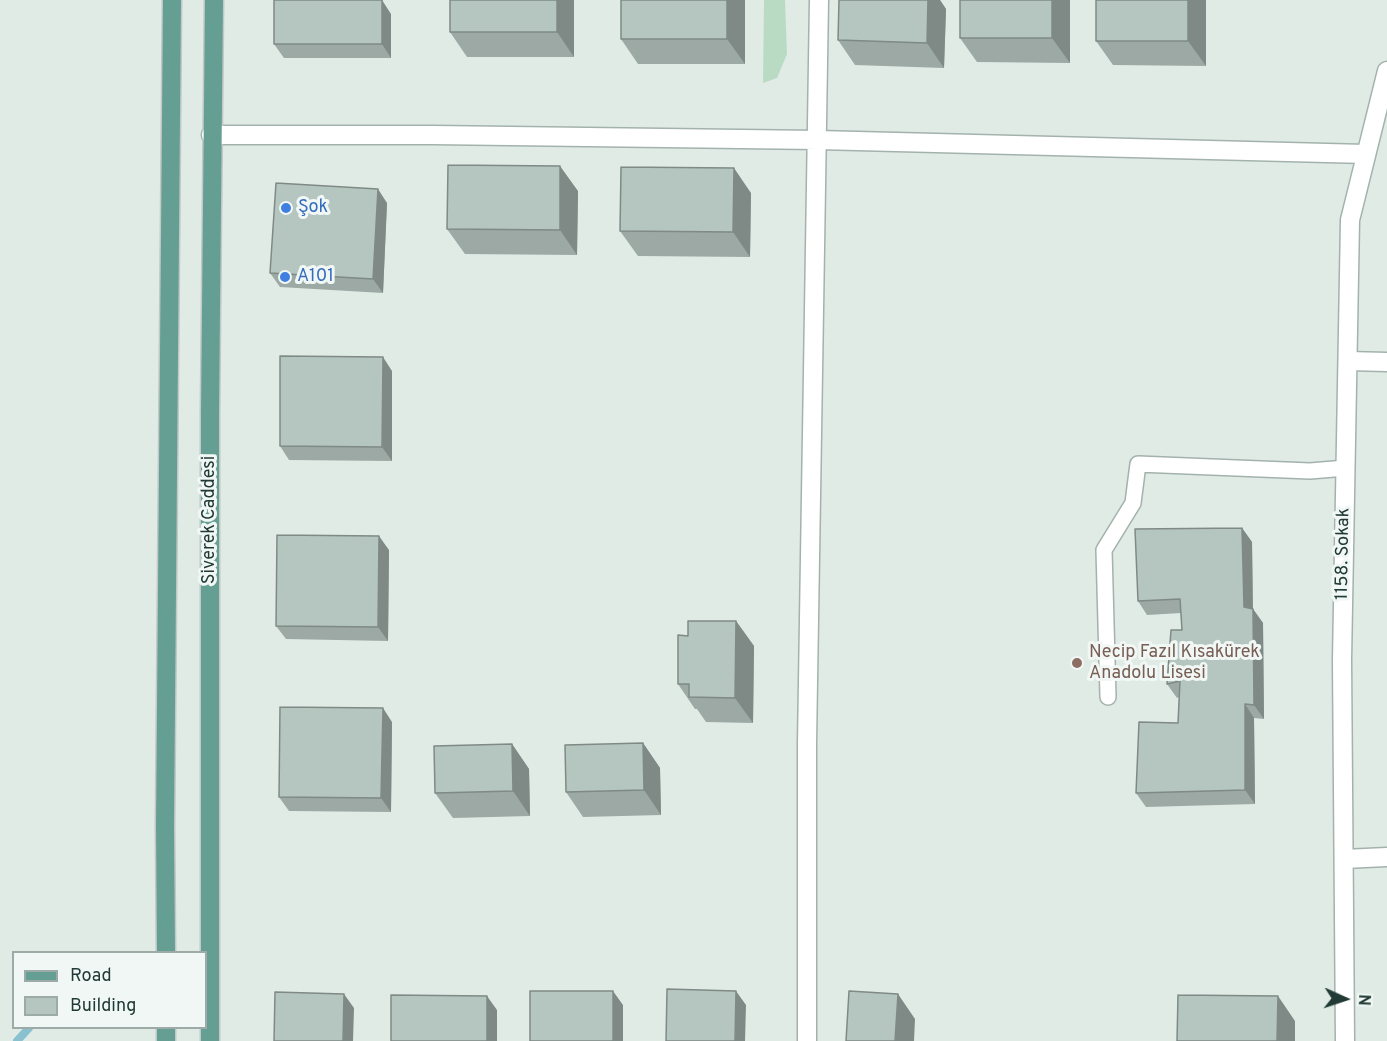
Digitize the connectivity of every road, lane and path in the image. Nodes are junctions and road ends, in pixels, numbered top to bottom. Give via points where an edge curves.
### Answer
1 (172, 0) edge
2 (214, 0) edge
3 (819, 0) edge
4 (1387, 71) edge
5 (211, 135) junction
6 (818, 140) junction
7 (1366, 154) junction
8 (1348, 361) junction
9 (1387, 362) edge
10 (1346, 468) junction
11 (1108, 698) dead end
12 (1387, 857) edge
13 (1344, 860) junction
14 (166, 951) edge
15 (210, 1041) edge
16 (807, 1041) edge
17 (1345, 1041) edge

1 - 14 main road
2 - 5 main road, Siverek Caddesi
3 - 6 street
4 - 7 street, 1158. Sokak
5 - 6 street
5 - 15 main road, Siverek Caddesi
6 - 7 street
6 - 16 street via 807,742
7 - 8 street, 1158. Sokak via 1350,220
8 - 9 street
8 - 10 street, 1158. Sokak
10 - 11 lane via 1310,471 1138,464 1133,503 1104,550
10 - 13 street, 1158. Sokak via 1342,660
12 - 13 street
13 - 17 street, 1158. Sokak

